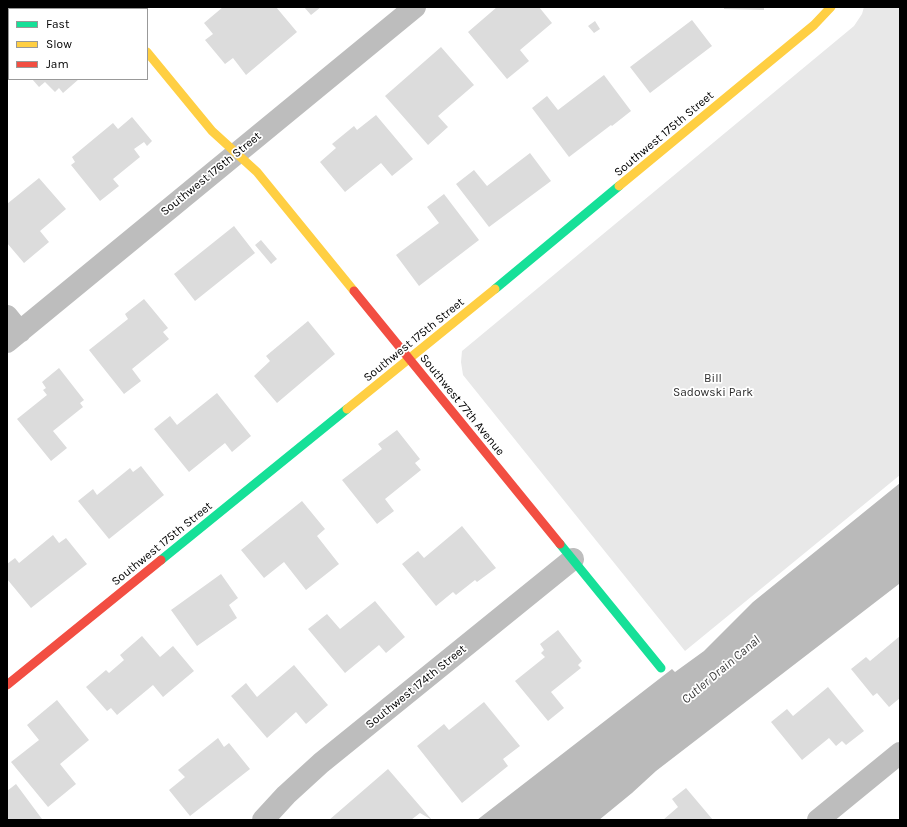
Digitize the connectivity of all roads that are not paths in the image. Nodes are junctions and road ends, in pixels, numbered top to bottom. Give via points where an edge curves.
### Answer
1 (415, 7) edge
2 (831, 7) edge
3 (148, 53) edge
4 (237, 153) junction
5 (11, 330) edge
6 (409, 359) junction
7 (573, 559) junction
8 (661, 668) dead end
9 (7, 685) edge
10 (900, 753) edge
11 (263, 820) edge
12 (818, 820) edge

1 - 4 street, Southwest 176th Street
2 - 6 street, Southwest 175th Street via 802,35
3 - 4 street, Southwest 77th Avenue via 212,131
4 - 5 street, Southwest 176th Street
4 - 6 street, Southwest 77th Avenue via 257,172
6 - 7 street, Southwest 77th Avenue
6 - 9 street, Southwest 175th Street
7 - 8 street, Southwest 77th Avenue
7 - 11 street, Southwest 174th Street via 321,763
10 - 12 street

